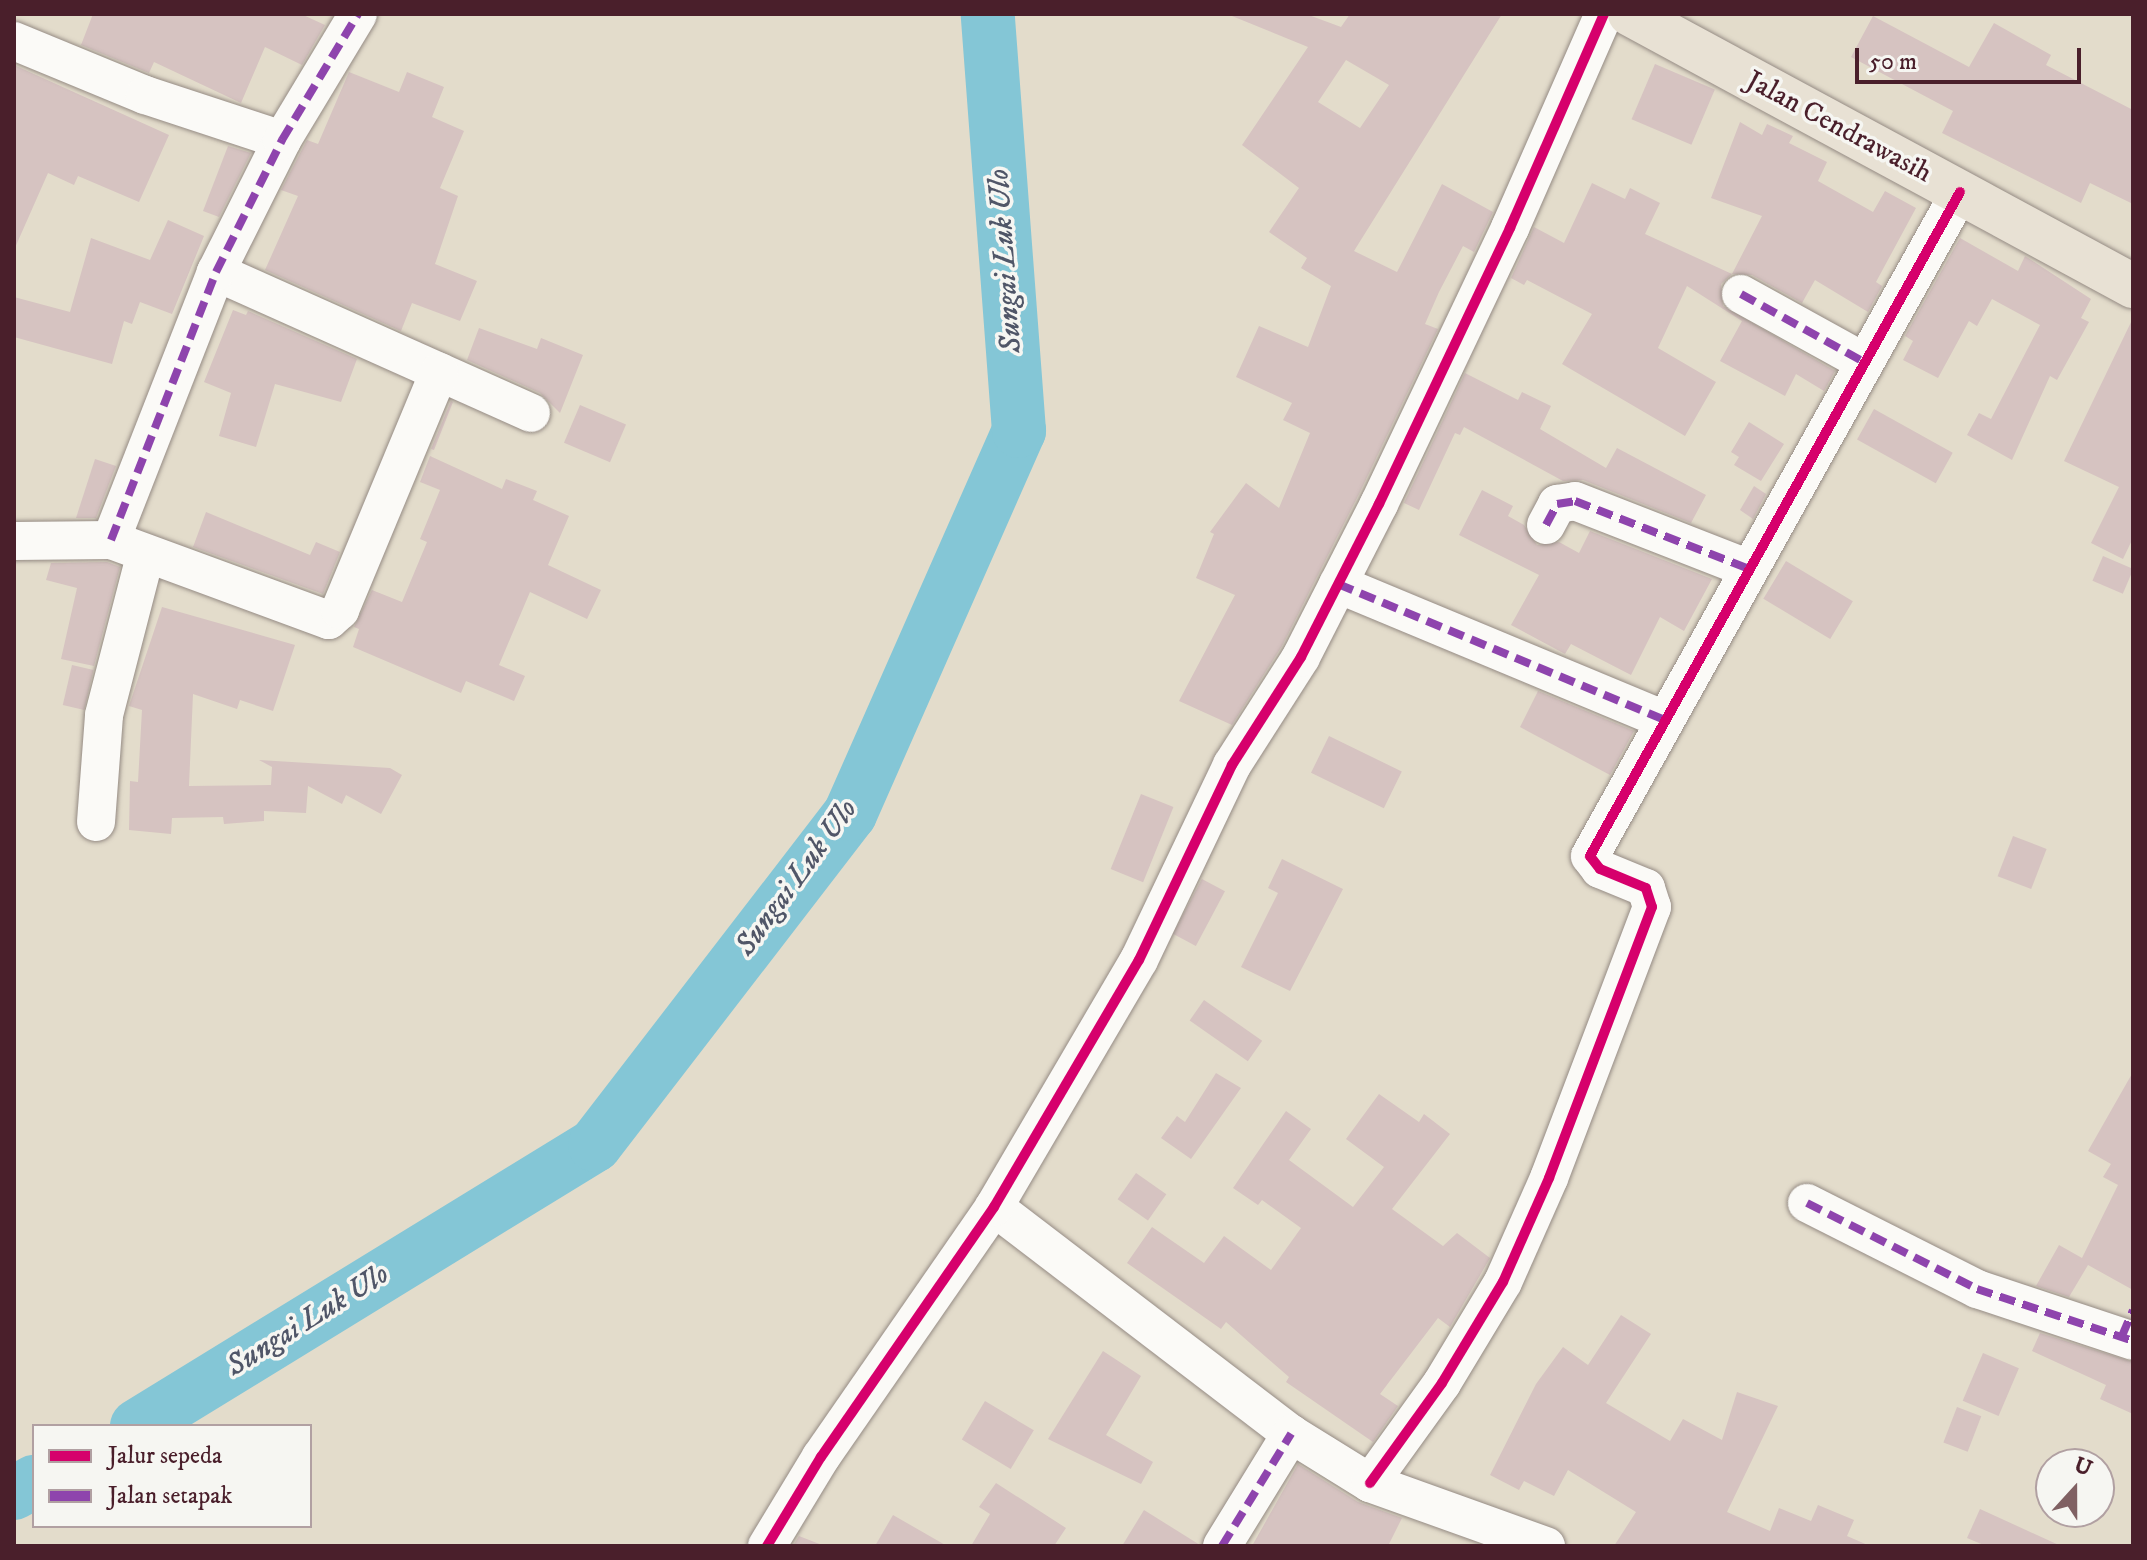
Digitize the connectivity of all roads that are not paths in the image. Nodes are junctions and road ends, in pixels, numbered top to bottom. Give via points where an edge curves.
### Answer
1 (358, 14) edge
2 (1604, 14) edge
3 (1630, 14) edge
4 (14, 41) edge
5 (282, 140) junction
6 (1960, 192) junction
7 (216, 272) junction
8 (2133, 285) edge
9 (1741, 294) dead end
10 (1864, 362) junction
11 (439, 372) junction
12 (531, 413) dead end
13 (1546, 525) dead end
14 (14, 541) edge
15 (128, 547) junction
16 (1749, 569) junction
17 (1338, 584) junction
18 (1665, 720) junction
19 (96, 822) dead end
20 (1807, 1203) dead end
21 (994, 1207) junction
22 (2129, 1329) edge
23 (1291, 1434) junction
24 (1370, 1483) junction
25 (767, 1546) edge
26 (1222, 1546) edge
27 (1546, 1546) edge

1 - 5 street
2 - 17 street via 1510,228
3 - 6 main road, Jalan Cendrawasih
4 - 5 street via 145,95
5 - 7 street
6 - 8 main road, Jalan Cendrawasih
6 - 10 street
7 - 11 street
7 - 15 street
9 - 10 street
10 - 16 street
11 - 12 street
11 - 15 street via 336,617 318,618
13 - 16 street via 1557,504 1575,501
14 - 15 street
15 - 19 street via 104,715
16 - 18 street
17 - 18 street
17 - 21 street via 1301,657 1232,765 1139,960
18 - 24 street via 1590,856 1600,869 1646,888 1652,907 1549,1178 1503,1282 1442,1383
20 - 22 street via 1977,1289
21 - 23 street
21 - 25 street via 821,1457
23 - 24 street
23 - 26 street
24 - 27 street

